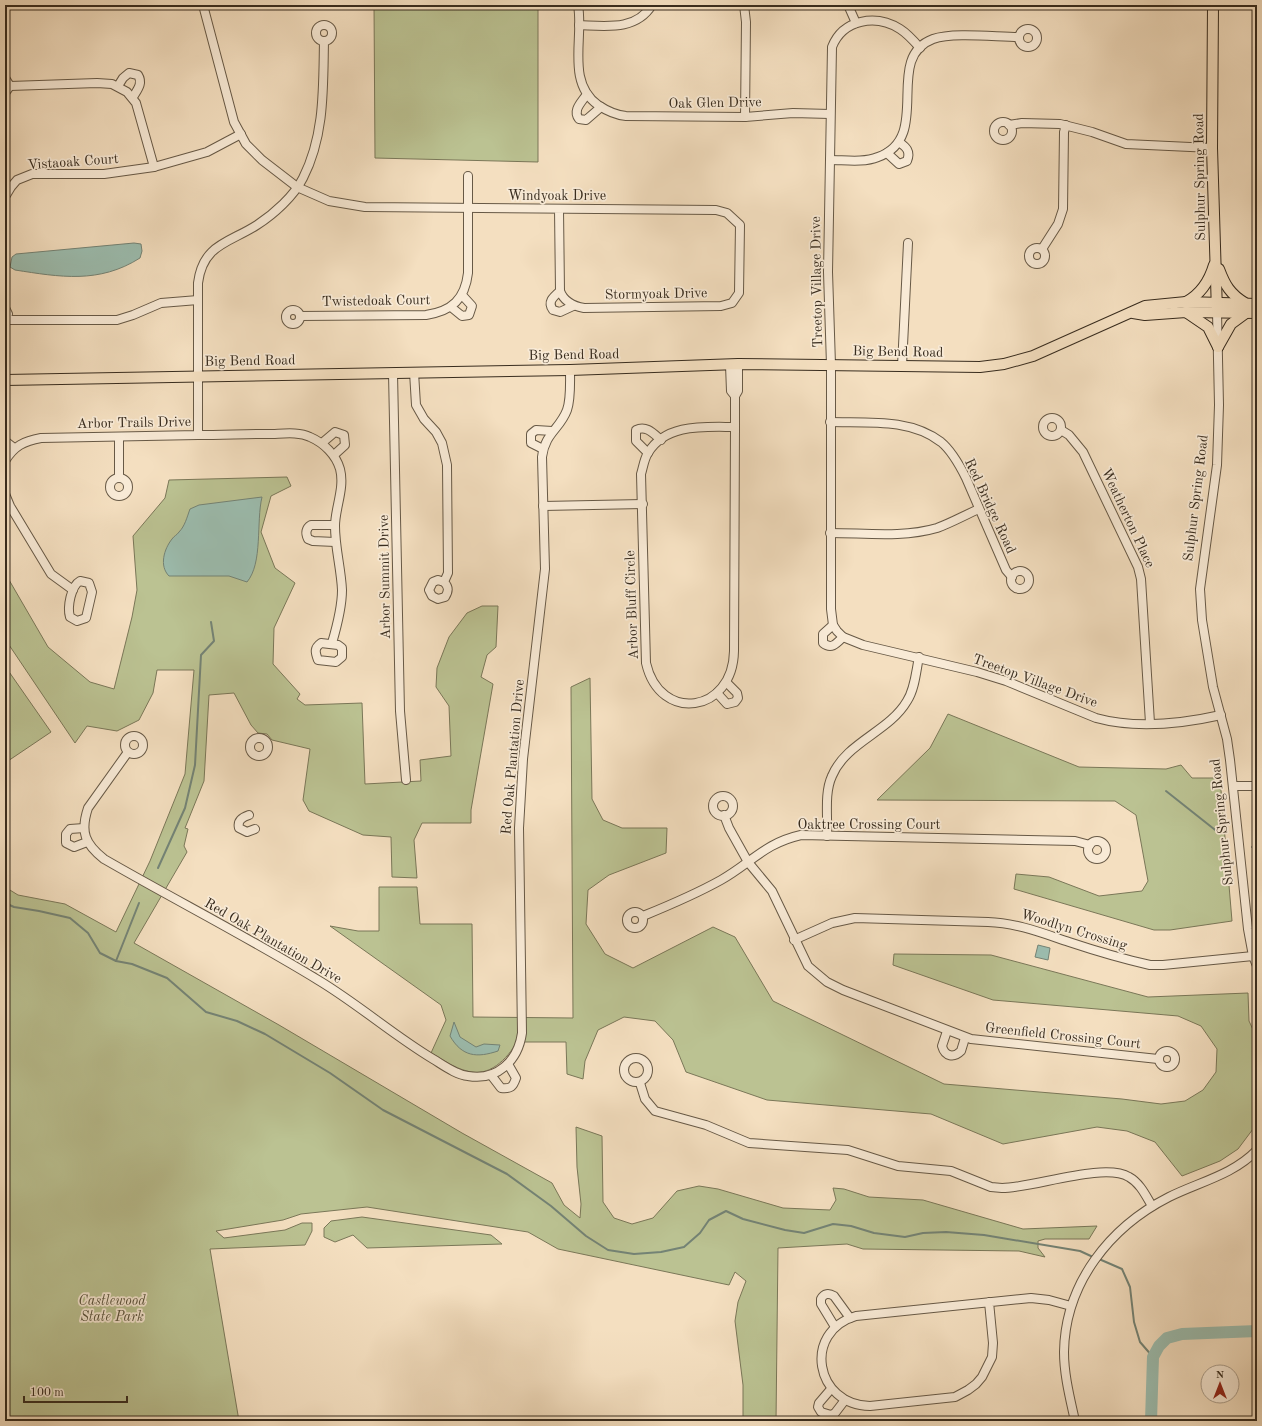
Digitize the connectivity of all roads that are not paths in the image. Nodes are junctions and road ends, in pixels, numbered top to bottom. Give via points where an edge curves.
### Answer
1 (203, 5) edge
2 (578, 5) edge
3 (652, 5) edge
4 (744, 5) edge
5 (848, 5) edge
6 (1213, 5) edge
7 (856, 23) junction
8 (579, 25) junction
9 (1018, 38) dead end
10 (324, 41) dead end
11 (920, 48) junction
12 (5, 78) edge
13 (10, 86) junction
14 (118, 86) junction
15 (5, 93) edge
16 (587, 94) junction
17 (133, 97) junction
18 (601, 107) junction
19 (830, 114) junction
20 (745, 117) junction
21 (1066, 124) junction
22 (1010, 126) dead end
23 (241, 134) junction
24 (899, 142) junction
25 (1212, 148) junction
26 (887, 153) junction
27 (830, 160) junction
28 (154, 167) junction
29 (468, 176) dead end
30 (297, 187) junction
31 (5, 197) edge
32 (468, 208) junction
33 (559, 209) junction
34 (908, 242) dead end
35 (1042, 249) dead end
36 (1216, 260) junction
37 (560, 291) junction
38 (462, 295) junction
39 (736, 298) joint
40 (198, 300) junction
41 (1257, 304) edge
42 (573, 306) junction
43 (451, 307) junction
44 (1186, 307) junction
45 (5, 308) edge
46 (1217, 308) junction
47 (1246, 308) junction
48 (1257, 313) edge
49 (300, 316) dead end
50 (5, 320) edge
51 (1218, 347) junction
52 (734, 364) junction
53 (831, 365) junction
54 (902, 366) junction
55 (570, 370) junction
56 (414, 372) junction
57 (393, 373) junction
58 (198, 376) junction
59 (5, 380) edge
60 (830, 422) junction
61 (735, 427) junction
62 (1061, 430) dead end
63 (552, 431) junction
64 (198, 435) junction
65 (119, 437) junction
66 (661, 440) junction
67 (5, 441) edge
68 (322, 443) junction
69 (14, 448) junction
70 (543, 449) junction
71 (648, 453) junction
72 (334, 455) junction
73 (5, 461) edge
74 (119, 478) dead end
75 (5, 494) edge
76 (643, 504) junction
77 (543, 506) junction
78 (979, 509) junction
79 (335, 525) junction
80 (830, 533) junction
81 (336, 542) junction
82 (1012, 577) dead end
83 (444, 582) dead end
84 (73, 590) junction
85 (833, 625) junction
86 (843, 637) junction
87 (332, 643) dead end
88 (919, 657) junction
89 (727, 683) junction
90 (717, 693) junction
91 (1221, 715) junction
92 (1150, 723) junction
93 (128, 752) dead end
94 (406, 780) dead end
95 (1233, 786) junction
96 (1257, 786) edge
97 (249, 815) dead end
98 (724, 815) dead end
99 (84, 828) junction
100 (255, 829) dead end
101 (828, 836) junction
102 (87, 842) junction
103 (1090, 845) dead end
104 (748, 862) junction
105 (643, 916) dead end
106 (794, 940) junction
107 (1253, 956) junction
108 (1257, 966) edge
109 (947, 1031) junction
110 (965, 1038) junction
111 (1158, 1059) dead end
112 (508, 1064) junction
113 (491, 1075) junction
114 (640, 1083) dead end
115 (1257, 1150) edge
116 (1152, 1206) junction
117 (989, 1302) junction
118 (1071, 1306) junction
119 (850, 1318) junction
120 (835, 1327) junction
121 (831, 1389) junction
122 (844, 1400) junction
123 (1075, 1421) edge

1 - 23 street, Windyoak Drive via 234,122
2 - 8 street, Oak Glen Drive
3 - 8 street via 647,13 630,24
4 - 20 street
5 - 7 street
6 - 25 main road, Sulphur Spring Road
7 - 11 street, Treetop Village Drive via 871,20 891,25 907,34
7 - 19 street, Treetop Village Drive via 839,35 832,47
8 - 16 street, Oak Glen Drive via 580,78
9 - 11 street via 948,36 934,39
10 - 30 street, Arbor Trails Drive via 319,133 304,178
11 - 24 street via 908,76 907,124
12 - 13 street
13 - 14 street via 97,83
13 - 15 street
14 - 17 street
14 - 17 street via 129,73 138,75 140,86
16 - 18 street, Oak Glen Drive
16 - 18 street via 576,109 579,119 586,120
17 - 28 street
18 - 20 street, Oak Glen Drive via 610,113 626,116
19 - 20 street, Oak Glen Drive via 793,113
19 - 27 street, Treetop Village Drive
21 - 22 street via 1022,123
21 - 25 street via 1133,146
21 - 35 street via 1063,209 1058,224
23 - 28 street, Vistaoak Court via 207,152
23 - 30 street, Windyoak Drive via 246,144 262,160
24 - 26 street
24 - 26 street via 909,152 907,161 899,164
25 - 36 main road, Sulphur Spring Road
26 - 27 street via 867,160
27 - 53 street, Treetop Village Drive via 828,298
28 - 31 street, Vistaoak Court via 104,174 32,174 17,180
29 - 32 street, Twistedoak Court
30 - 32 street, Windyoak Drive via 329,201 365,207
30 - 40 street, Arbor Trails Drive via 270,216 240,235 228,239 208,254 200,270
32 - 33 street, Windyoak Drive
32 - 38 street, Twistedoak Court via 468,273
33 - 37 street, Stormyoak Drive
33 - 39 street, Windyoak Drive via 727,212 740,225 741,232 740,288
34 - 54 street
36 - 44 main road via 1202,291
36 - 46 main road, Sulphur Spring Road
36 - 47 main road via 1224,284
37 - 42 street via 562,297
37 - 42 street, Stormyoak Drive via 551,300 553,310 560,312
38 - 43 street, Twistedoak Court
38 - 43 street, Twistedoak Court via 472,306 469,314 462,316
39 - 42 street, Stormyoak Drive via 732,303 721,306
40 - 50 street via 161,303 133,316 117,320
40 - 58 street, Arbor Trails Drive
41 - 47 main road, Big Bend Road
43 - 49 street, Twistedoak Court via 435,314 418,316
44 - 46 main road, Big Bend Road
44 - 51 main road via 1208,327
44 - 54 main road, Big Bend Road via 1145,306 1040,354 1004,364 980,367
45 - 50 street via 8,314
46 - 47 main road, Big Bend Road
46 - 51 street, Sulphur Spring Road
47 - 48 main road, Big Bend Road
47 - 51 main road via 1231,324
51 - 91 street, Sulphur Spring Road via 1217,465 1200,589 1213,687
52 - 53 main road, Big Bend Road
52 - 55 main road, Big Bend Road
52 - 61 street, Arbor Bluff Circle via 738,391 735,396
53 - 54 main road, Big Bend Road
53 - 60 street, Treetop Village Drive
55 - 56 main road, Big Bend Road
55 - 63 street, Red Oak Plantation Drive via 568,409
56 - 57 main road, Big Bend Road
56 - 83 street via 416,405 445,449 448,573
57 - 58 main road, Big Bend Road
57 - 94 street, Arbor Summit Drive via 400,711
58 - 59 main road, Big Bend Road
58 - 64 street, Arbor Trails Drive
60 - 78 street, Red Bridge Road via 899,425 915,428 931,436 942,443 958,464
60 - 80 street, Treetop Village Drive
61 - 66 street, Arbor Bluff Circle via 685,428
61 - 89 street, Arbor Bluff Circle via 734,660
62 - 92 street, Weatherton Place via 1069,435 1083,452 1138,567 1141,579
63 - 70 street, Red Oak Plantation Drive
63 - 70 street via 536,430 531,434 531,443
64 - 65 street, Arbor Trails Drive
64 - 68 street via 292,434 309,436
65 - 69 street, Arbor Trails Drive via 41,438
65 - 74 street
66 - 71 street, Arbor Bluff Circle
66 - 71 street via 647,429 636,430 636,441
67 - 69 street
68 - 72 street
68 - 72 street via 335,432 344,435 345,445
69 - 73 street
70 - 77 street, Red Oak Plantation Drive
71 - 76 street, Arbor Bluff Circle via 641,474
72 - 79 street via 340,469 341,485
75 - 84 street via 51,574
76 - 77 street
76 - 90 street, Arbor Bluff Circle via 645,650 648,676 656,688 679,703 698,702
77 - 112 street, Red Oak Plantation Drive via 545,569 523,759 519,828 522,1033 517,1052
78 - 80 street via 937,528 918,532
78 - 82 street, Red Bridge Road via 1006,570
79 - 81 street
79 - 81 street via 311,525 306,533 313,541
80 - 85 street, Treetop Village Drive
81 - 87 street via 340,565 341,604
84 - 84 street via 69,613 72,619 80,621 86,618 88,613 92,589 83,581 77,583
85 - 86 street, Treetop Village Drive
85 - 86 street via 823,634 824,643 834,646
86 - 88 street, Treetop Village Drive via 872,649
88 - 92 street, Treetop Village Drive via 1006,681 1096,718 1110,722
88 - 101 street via 912,689 903,708 847,754 832,775 828,786
89 - 90 street, Arbor Bluff Circle
89 - 90 street via 737,693 738,698 735,702 727,704
91 - 92 street, Treetop Village Drive via 1175,723
91 - 95 street, Sulphur Spring Road
93 - 99 street via 88,808
95 - 96 street
95 - 107 street, Sulphur Spring Road
97 - 100 street via 241,819 239,828 247,832
98 - 104 street, Greenfield Crossing Court
99 - 102 street
99 - 102 street via 70,829 66,834 66,843 74,847
101 - 103 street, Oaktree Crossing Court via 1075,841
101 - 104 street, Oaktree Crossing Court via 785,839
102 - 113 street, Red Oak Plantation Drive via 104,860 318,980 442,1065 466,1076
104 - 105 street, Oaktree Crossing Court via 722,880
104 - 106 street, Greenfield Crossing Court via 772,891
106 - 107 street, Woodlyn Crossing via 832,923 855,918 981,922 1031,928 1071,943 1150,965
106 - 109 street, Greenfield Crossing Court via 808,966 827,982
107 - 108 street, Sulphur Spring Road
109 - 110 street, Greenfield Crossing Court
109 - 110 street, Greenfield Crossing Court via 942,1046 949,1055 956,1055 962,1051
110 - 111 street, Greenfield Crossing Court
112 - 113 street, Red Oak Plantation Drive
112 - 113 street via 516,1078 514,1086 500,1088
114 - 116 street via 645,1099 655,1111 706,1125 749,1142 848,1150 898,1166 951,1172 991,1187 1002,1188 1099,1173 1121,1173 1138,1184
115 - 116 street via 1237,1167
116 - 118 street via 1121,1228 1108,1242 1087,1274
117 - 118 street via 1039,1298
117 - 119 street
117 - 122 street via 992,1357 982,1377 968,1390 955,1397 870,1406 857,1406
118 - 123 street via 1064,1353 1066,1379
119 - 120 street
119 - 120 street via 834,1296 824,1295 821,1304
120 - 121 street via 828,1335 821,1358 824,1375
121 - 122 street
121 - 122 street via 818,1403 821,1412 828,1416 835,1413

